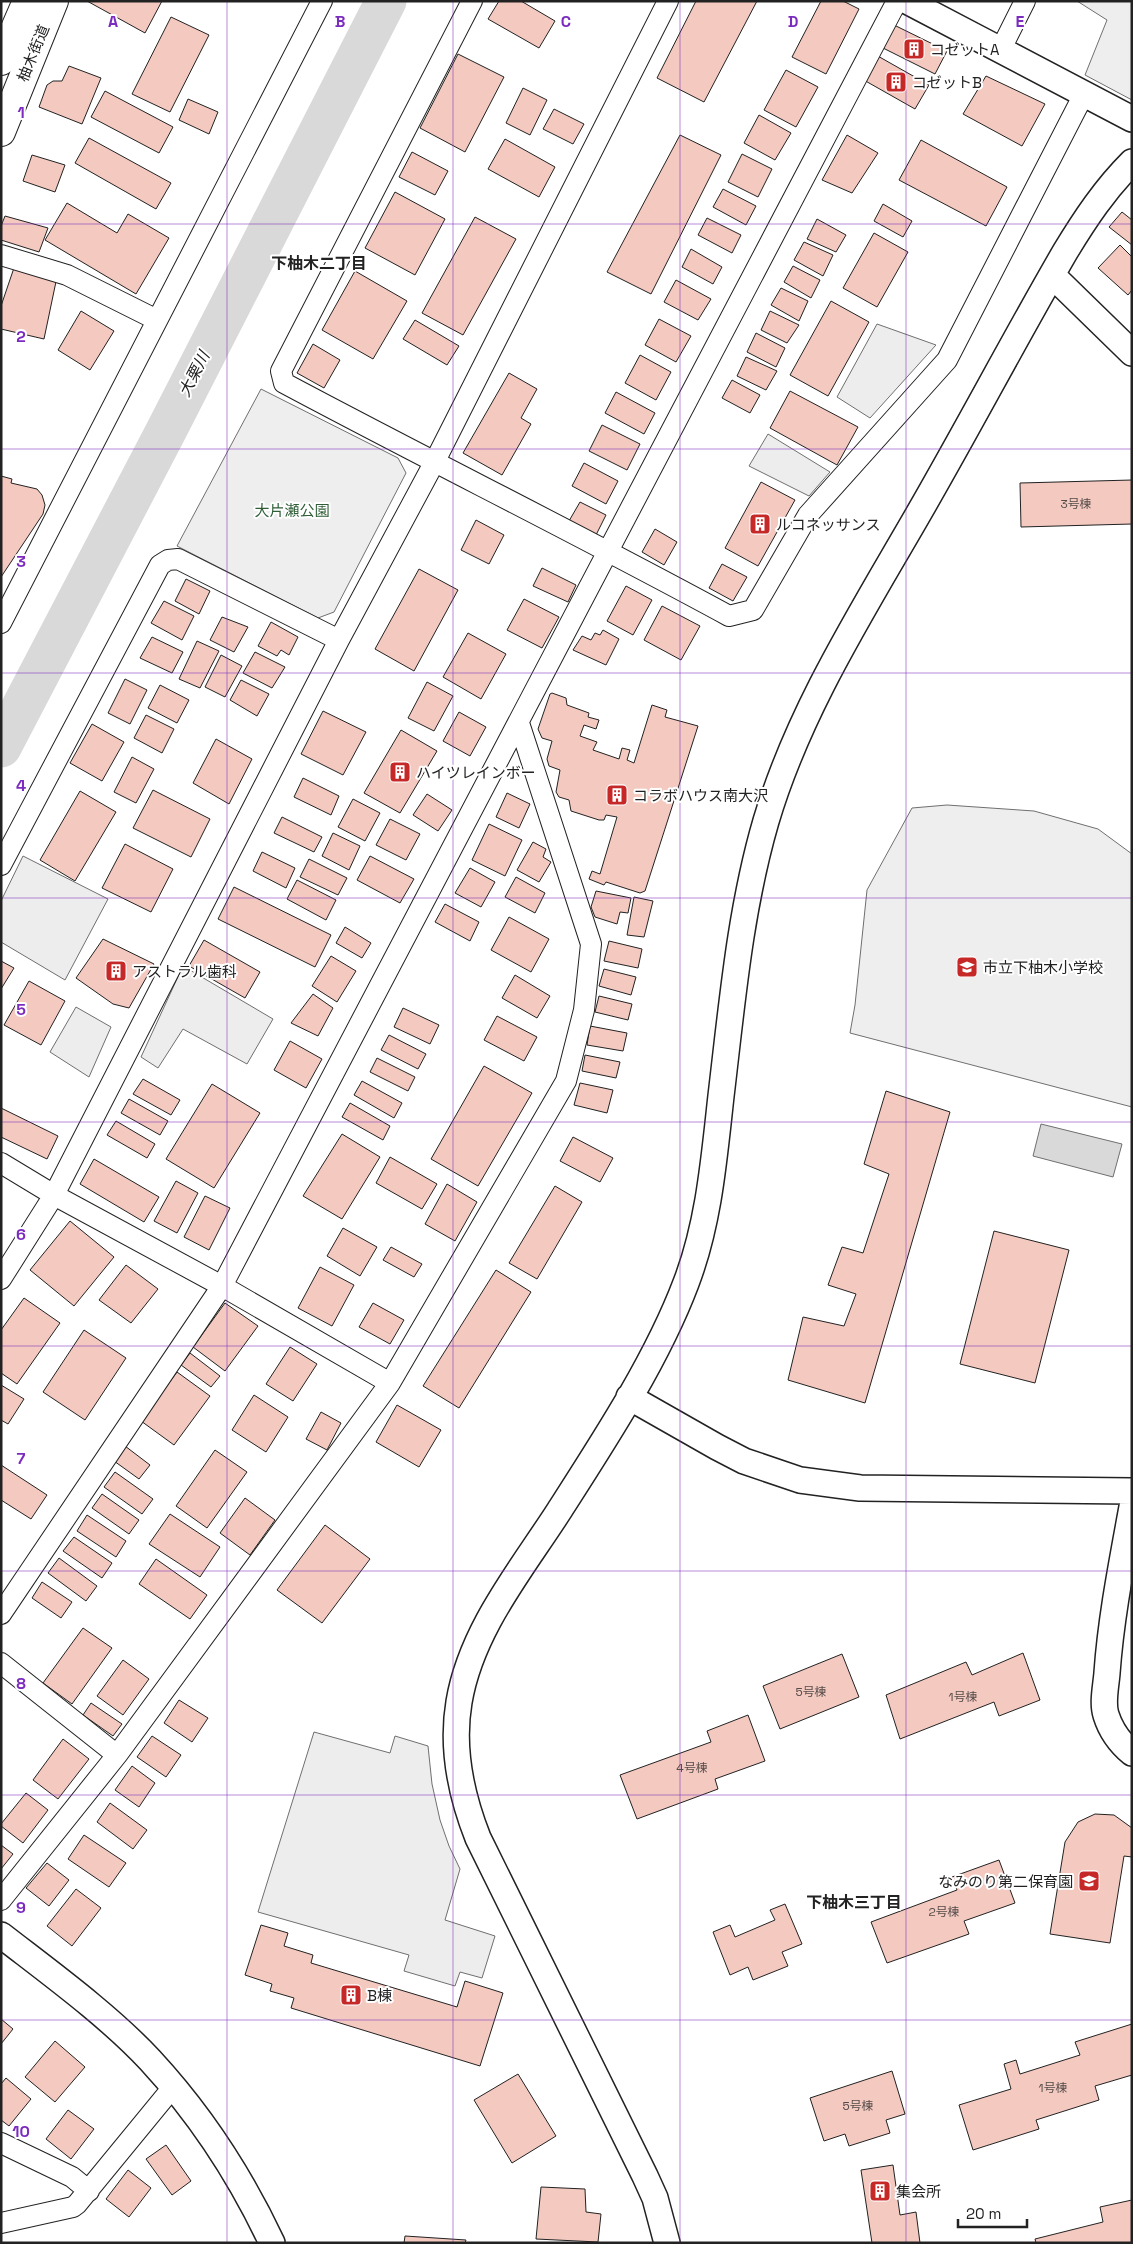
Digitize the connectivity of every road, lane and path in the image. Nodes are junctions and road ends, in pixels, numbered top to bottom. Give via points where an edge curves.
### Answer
1 (26, 1) edge
2 (54, 1) edge
3 (322, 1) edge
4 (472, 1) edge
5 (668, 1) edge
6 (897, 1) edge
7 (906, 1) edge
8 (1025, 1) edge
9 (1001, 49) junction
10 (1, 61) edge
11 (1084, 94) junction
12 (1132, 119) edge
13 (1, 132) edge
14 (1131, 163) edge
15 (1, 254) edge
16 (1052, 275) junction
17 (157, 320) junction
18 (1132, 353) edge
19 (434, 463) junction
20 (608, 550) junction
21 (1, 623) edge
22 (339, 640) junction
23 (520, 722) junction
24 (1, 865) edge
25 (1, 1163) edge
26 (54, 1195) junction
27 (1, 1279) edge
28 (222, 1286) junction
29 (390, 1383) junction
30 (629, 1397) junction
31 (1132, 1491) edge
32 (1132, 1507) edge
33 (1, 1614) edge
34 (1, 1663) edge
35 (1132, 1752) edge
36 (116, 1755) junction
37 (1, 1900) edge
38 (1, 1935) edge
39 (173, 2087) junction
40 (1, 2142) edge
41 (89, 2191) junction
42 (1, 2223) edge
43 (272, 2243) edge
44 (667, 2243) edge

1 - 10 main road, 柚木街道
2 - 13 main road, 柚木街道
3 - 17 street
4 - 19 street via 281,371 284,383
5 - 19 street
6 - 20 street
7 - 9 street
8 - 9 street
9 - 11 street
11 - 12 street
11 - 20 street via 947,360 808,516 753,610 729,616
14 - 16 street via 1086,217
15 - 17 street via 68,275
16 - 18 street
16 - 30 street via 814,699 766,818 742,931 710,1193 700,1242 669,1326
17 - 21 street
19 - 20 street
19 - 22 street
20 - 23 street
22 - 24 street via 178,559 160,565
22 - 26 street
23 - 28 street
23 - 29 street via 591,944 584,1010 566,1081
25 - 26 street
26 - 27 street
26 - 28 street
28 - 29 street
28 - 33 street
29 - 36 street
30 - 31 street via 717,1448 800,1480 860,1488
30 - 44 street via 482,1632 459,1698 456,1729 460,1780 478,1838 645,2176 655,2198
32 - 35 street via 1113,1618 1105,1714 1118,1740
34 - 36 street
36 - 37 street
38 - 39 street via 93,2009 148,2059
39 - 41 street
39 - 43 street via 243,2184
40 - 41 street via 72,2177
41 - 42 street via 73,2207

